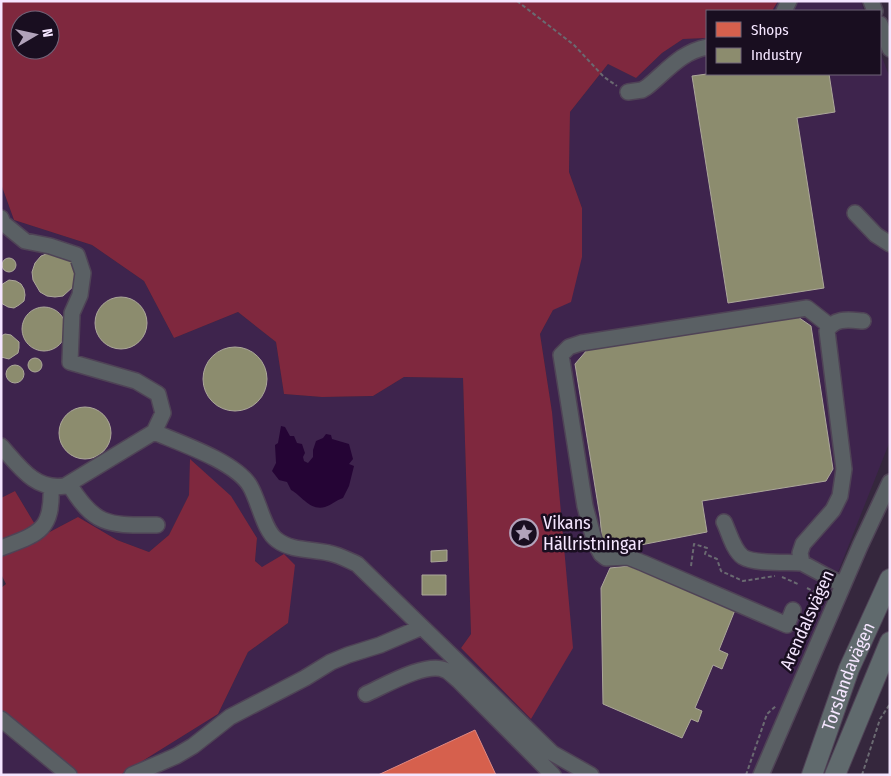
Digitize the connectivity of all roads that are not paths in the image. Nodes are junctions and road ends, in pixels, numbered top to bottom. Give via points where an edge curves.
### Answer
1 (881, 26) edge
2 (706, 47) edge
3 (890, 49) edge
4 (628, 92) road end
5 (855, 212) dead end
6 (1, 218) edge
7 (890, 244) edge
8 (863, 321) dead end
9 (830, 326) junction
10 (154, 432) junction
11 (1, 446) edge
12 (890, 482) edge
13 (69, 484) junction
14 (52, 487) junction
15 (724, 522) dead end
16 (157, 525) dead end
17 (1, 548) edge
18 (802, 563) junction
19 (890, 580) edge
20 (843, 585) junction
21 (793, 610) dead end
22 (422, 627) junction
23 (890, 642) edge
24 (850, 669) junction
25 (366, 694) dead end
26 (1, 719) edge
27 (841, 765) edge
28 (69, 775) edge
29 (132, 775) edge
30 (553, 775) edge
31 (591, 775) edge
32 (761, 775) edge
33 (798, 775) edge
34 (812, 775) edge
35 (835, 775) edge

1 - 3 street
2 - 4 street via 682,57 642,90
5 - 7 street via 876,235
6 - 10 street via 25,241 77,255 83,273 80,294 72,313 70,362 136,381 158,394 163,413
8 - 9 street via 838,320
9 - 18 street via 828,346 844,469 840,496 833,510 803,544 800,553
9 - 21 street via 807,308 581,343 569,347 561,355 585,506 601,554 606,558 628,557 787,625
10 - 13 street
10 - 22 street via 213,458 238,473 249,484 276,540 290,546 331,553 357,564
11 - 14 street via 32,479
12 - 20 street, Arendalsvägen
13 - 14 street
13 - 16 street via 85,508 100,520 122,525
14 - 17 street via 52,506 45,525 35,534
15 - 18 street via 742,556 751,560
18 - 20 street
19 - 24 main road, Torslandavägen
20 - 32 street, Arendalsvägen
22 - 29 street via 331,662 230,717 181,753
22 - 31 street via 552,754
23 - 27 main road, Torslandavägen
24 - 33 main road via 835,688
24 - 34 main road, Torslandavägen
25 - 30 street via 420,670 444,669 461,682
26 - 28 street
27 - 35 main road, Torslandavägen

